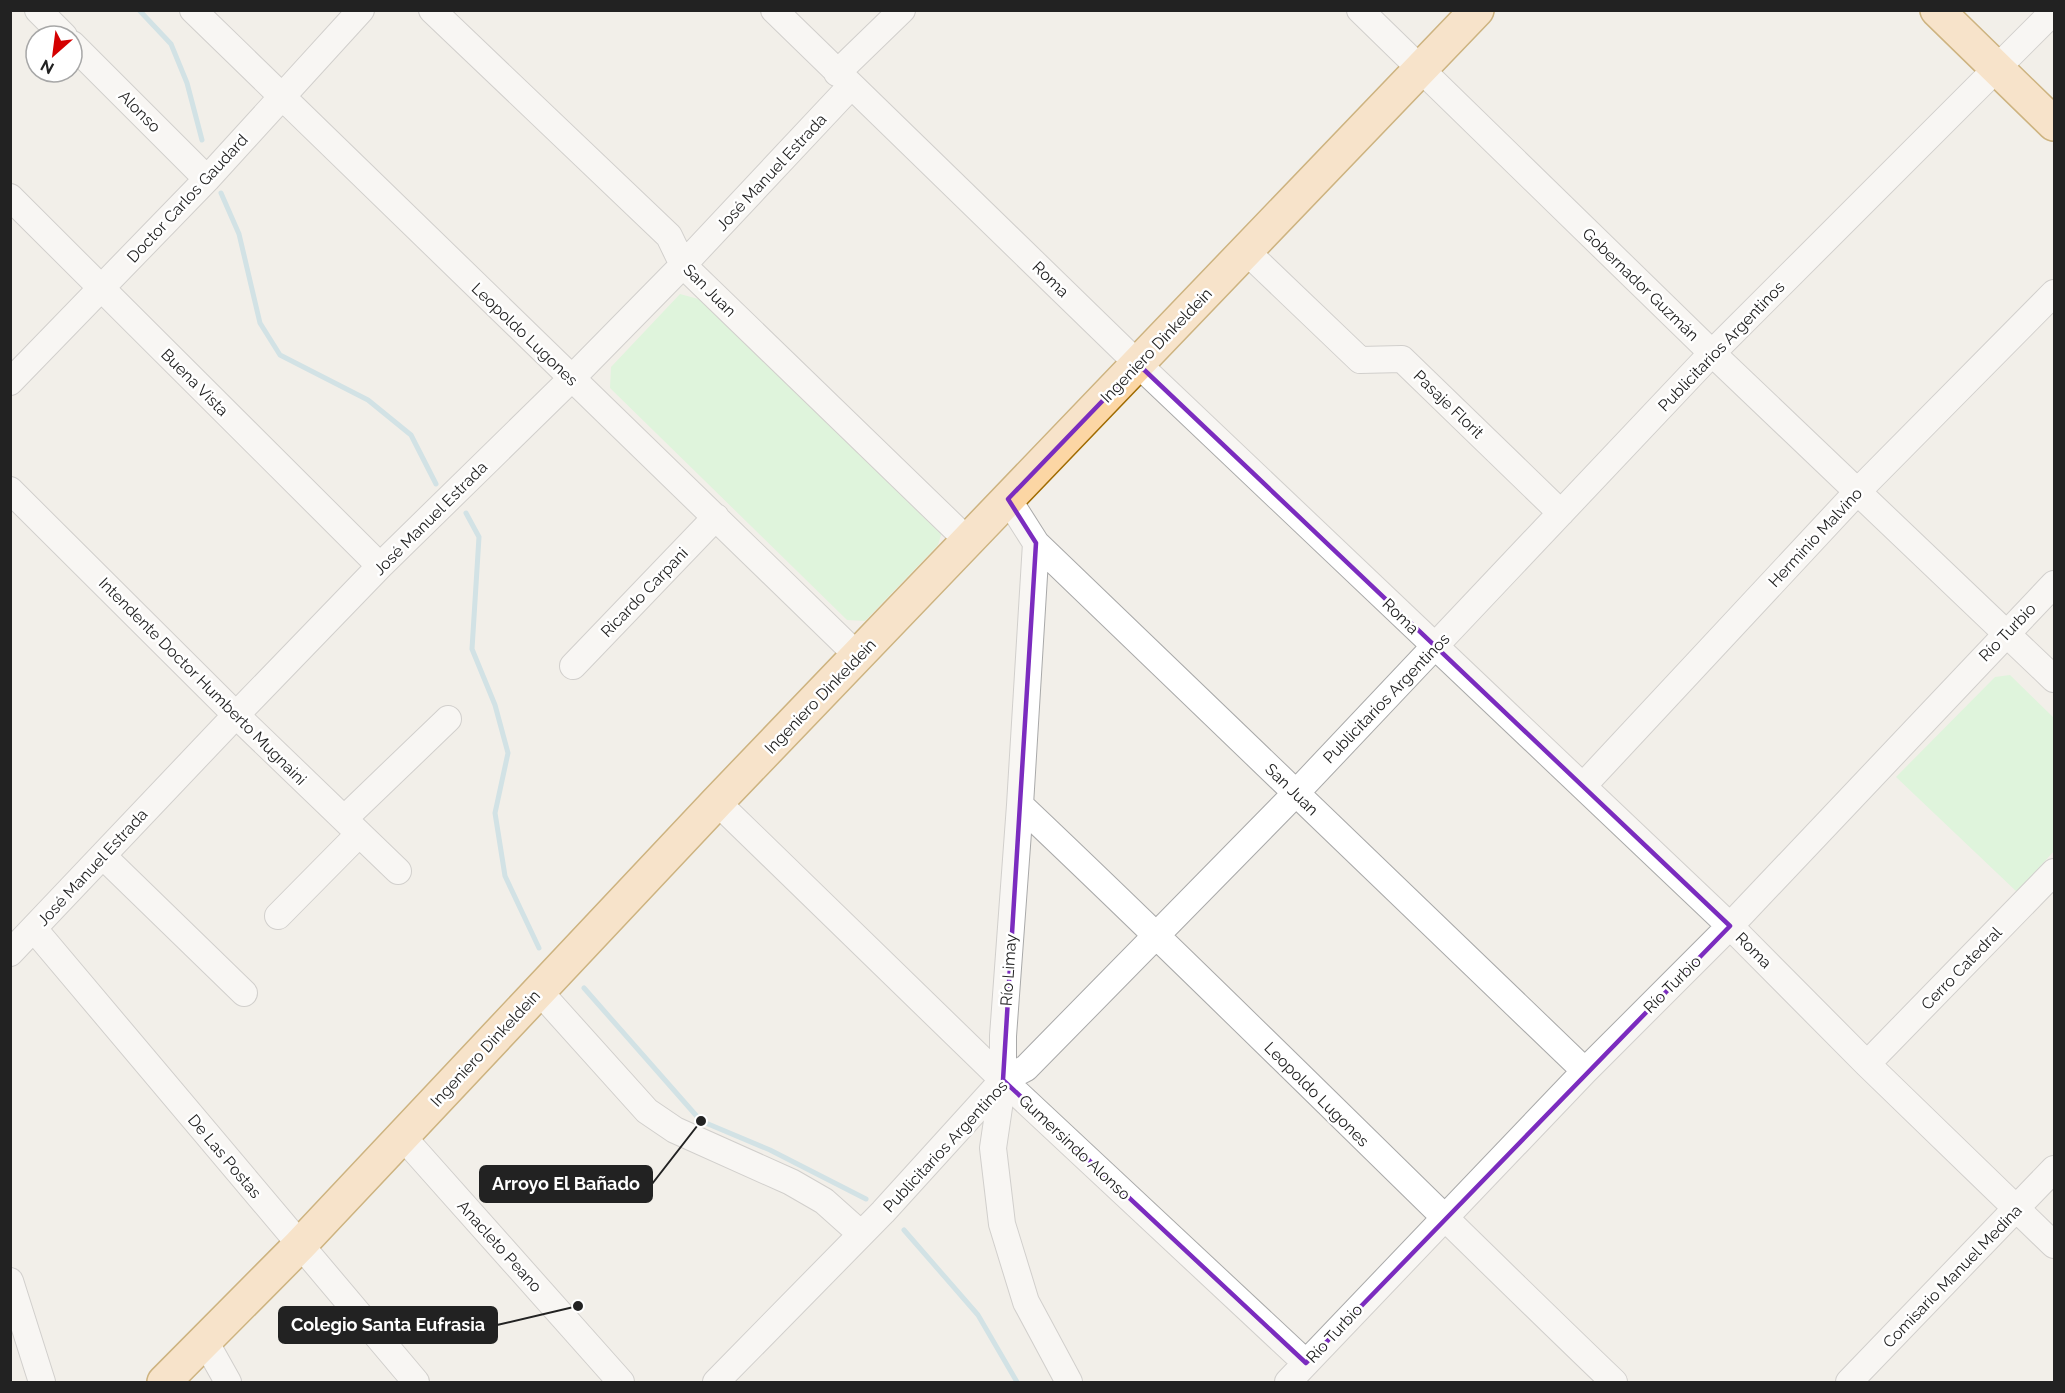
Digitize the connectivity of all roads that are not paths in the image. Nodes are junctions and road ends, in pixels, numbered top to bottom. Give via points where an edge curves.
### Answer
1 (38, 10) edge
2 (193, 10) edge
3 (361, 10) edge
4 (432, 10) edge
5 (774, 10) edge
6 (902, 10) edge
7 (1359, 10) edge
8 (1477, 10) edge
9 (1937, 10) edge
10 (2055, 11) edge
11 (52, 24) edge
12 (84, 56) edge
13 (1420, 69) junction
14 (1998, 69) junction
15 (844, 79) junction
16 (281, 97) junction
17 (2055, 124) edge
18 (207, 179) junction
19 (10, 197) edge
20 (1246, 251) junction
21 (683, 265) junction
22 (102, 288) junction
23 (2055, 293) edge
24 (1712, 353) junction
25 (1138, 364) junction
26 (571, 379) junction
27 (10, 382) edge
28 (10, 490) edge
29 (1858, 491) junction
30 (1008, 499) junction
31 (1561, 513) junction
32 (716, 518) junction
33 (968, 541) junction
34 (1036, 543) junction
35 (380, 566) junction
36 (2055, 584) edge
37 (2007, 632) junction
38 (1434, 647) junction
39 (858, 656) junction
40 (573, 666) dead end
41 (2055, 679) edge
42 (236, 715) junction
43 (448, 718) dead end
44 (1583, 786) junction
45 (1296, 793) junction
46 (717, 802) junction
47 (1020, 806) junction
48 (352, 826) junction
49 (103, 856) junction
50 (398, 871) dead end
51 (2055, 872) edge
52 (278, 916) dead end
53 (1730, 926) junction
54 (34, 929) junction
55 (1157, 934) junction
56 (10, 953) edge
57 (539, 991) junction
58 (244, 993) dead end
59 (1867, 1064) junction
60 (1585, 1071) junction
61 (1003, 1080) junction
62 (402, 1136) junction
63 (2055, 1169) edge
64 (2016, 1209) junction
65 (1443, 1218) junction
66 (861, 1234) junction
67 (300, 1245) junction
68 (2055, 1245) edge
69 (10, 1281) edge
70 (205, 1341) junction
71 (1306, 1363) junction
72 (42, 1383) edge
73 (164, 1383) edge
74 (228, 1383) edge
75 (416, 1383) edge
76 (621, 1383) edge
77 (716, 1383) edge
78 (1069, 1383) edge
79 (1288, 1383) edge
80 (1614, 1383) edge
81 (1849, 1383) edge

1 - 11 street
2 - 16 street, Leopoldo Lugones
3 - 16 street, Doctor Carlos Gaudard
4 - 21 street, San Juan via 669,236
5 - 15 street, Roma
6 - 15 street, José Manuel Estrada
7 - 13 street, Gobernador Guzmán
8 - 13 main road, Ingeniero Dinkeldein
9 - 14 main road
10 - 14 street, Publicitarios Argentinos
12 - 18 street, Alonso
13 - 20 main road, Ingeniero Dinkeldein
13 - 24 street, Gobernador Guzmán
14 - 17 main road
14 - 24 street, Publicitarios Argentinos
15 - 21 street, José Manuel Estrada
15 - 25 street, Roma
16 - 18 street, Doctor Carlos Gaudard
16 - 26 street, Leopoldo Lugones
18 - 22 street, Doctor Carlos Gaudard
19 - 22 street, Buena Vista
20 - 25 main road, Ingeniero Dinkeldein
20 - 31 street, Pasaje Florit via 1360,360 1402,359
21 - 26 street, José Manuel Estrada
21 - 33 street, San Juan
22 - 27 street, Doctor Carlos Gaudard
22 - 35 street, Buena Vista
23 - 29 street, Herminio Malvino
24 - 29 street, Gobernador Guzmán
24 - 31 street, Publicitarios Argentinos
25 - 30 main road, Ingeniero Dinkeldein
25 - 38 street, Roma
26 - 32 street, Leopoldo Lugones
26 - 35 street, José Manuel Estrada
28 - 42 street, Intendente Doctor Humberto Mugnaini
29 - 37 street, Gobernador Guzmán
29 - 44 street, Herminio Malvino
30 - 33 main road, Ingeniero Dinkeldein
30 - 34 street, San Juan
31 - 38 street, Publicitarios Argentinos
32 - 39 street, Leopoldo Lugones
32 - 40 street, Ricardo Carpani
33 - 39 main road, Ingeniero Dinkeldein
34 - 45 street, San Juan
34 - 47 street, Río Limay
35 - 42 street, José Manuel Estrada
36 - 37 street, Río Turbio
37 - 41 street, Gobernador Guzmán
37 - 53 street, Río Turbio
38 - 44 street, Roma
38 - 45 street, Publicitarios Argentinos
39 - 46 main road, Ingeniero Dinkeldein
42 - 48 street, Intendente Doctor Humberto Mugnaini
42 - 49 street, José Manuel Estrada
43 - 48 street
44 - 53 street, Roma
45 - 55 street, Publicitarios Argentinos
45 - 60 street, San Juan
46 - 57 main road, Ingeniero Dinkeldein
46 - 61 street, Gumersindo Alonso
47 - 55 street, Leopoldo Lugones
47 - 61 street, Río Limay
48 - 50 street, Intendente Doctor Humberto Mugnaini
48 - 52 street
49 - 54 street, José Manuel Estrada
49 - 58 street
51 - 59 street, Cerro Catedral
53 - 59 street, Roma
53 - 60 street, Río Turbio
54 - 56 street, José Manuel Estrada
54 - 67 street, De Las Postas
55 - 61 street, Publicitarios Argentinos via 1026,1068
55 - 65 street, Leopoldo Lugones
57 - 62 main road, Ingeniero Dinkeldein
57 - 66 street via 647,1111 675,1130 791,1182 824,1201
59 - 64 street, Roma
60 - 65 street, Río Turbio
61 - 66 street, Publicitarios Argentinos
61 - 71 street, Gumersindo Alonso
61 - 78 street, Río Limay via 993,1148 1002,1224 1026,1302
62 - 67 main road, Ingeniero Dinkeldein
62 - 76 street, Anacleto Peano
63 - 64 street, Comisario Manuel Medina
64 - 68 street, Roma
64 - 81 street, Comisario Manuel Medina
65 - 71 street, Río Turbio
65 - 80 street, Leopoldo Lugones
66 - 77 street, Publicitarios Argentinos
67 - 70 main road, Ingeniero Dinkeldein
67 - 75 street, De Las Postas
69 - 72 street
70 - 73 main road, Ingeniero Dinkeldein
70 - 74 street
71 - 79 street, Río Turbio

